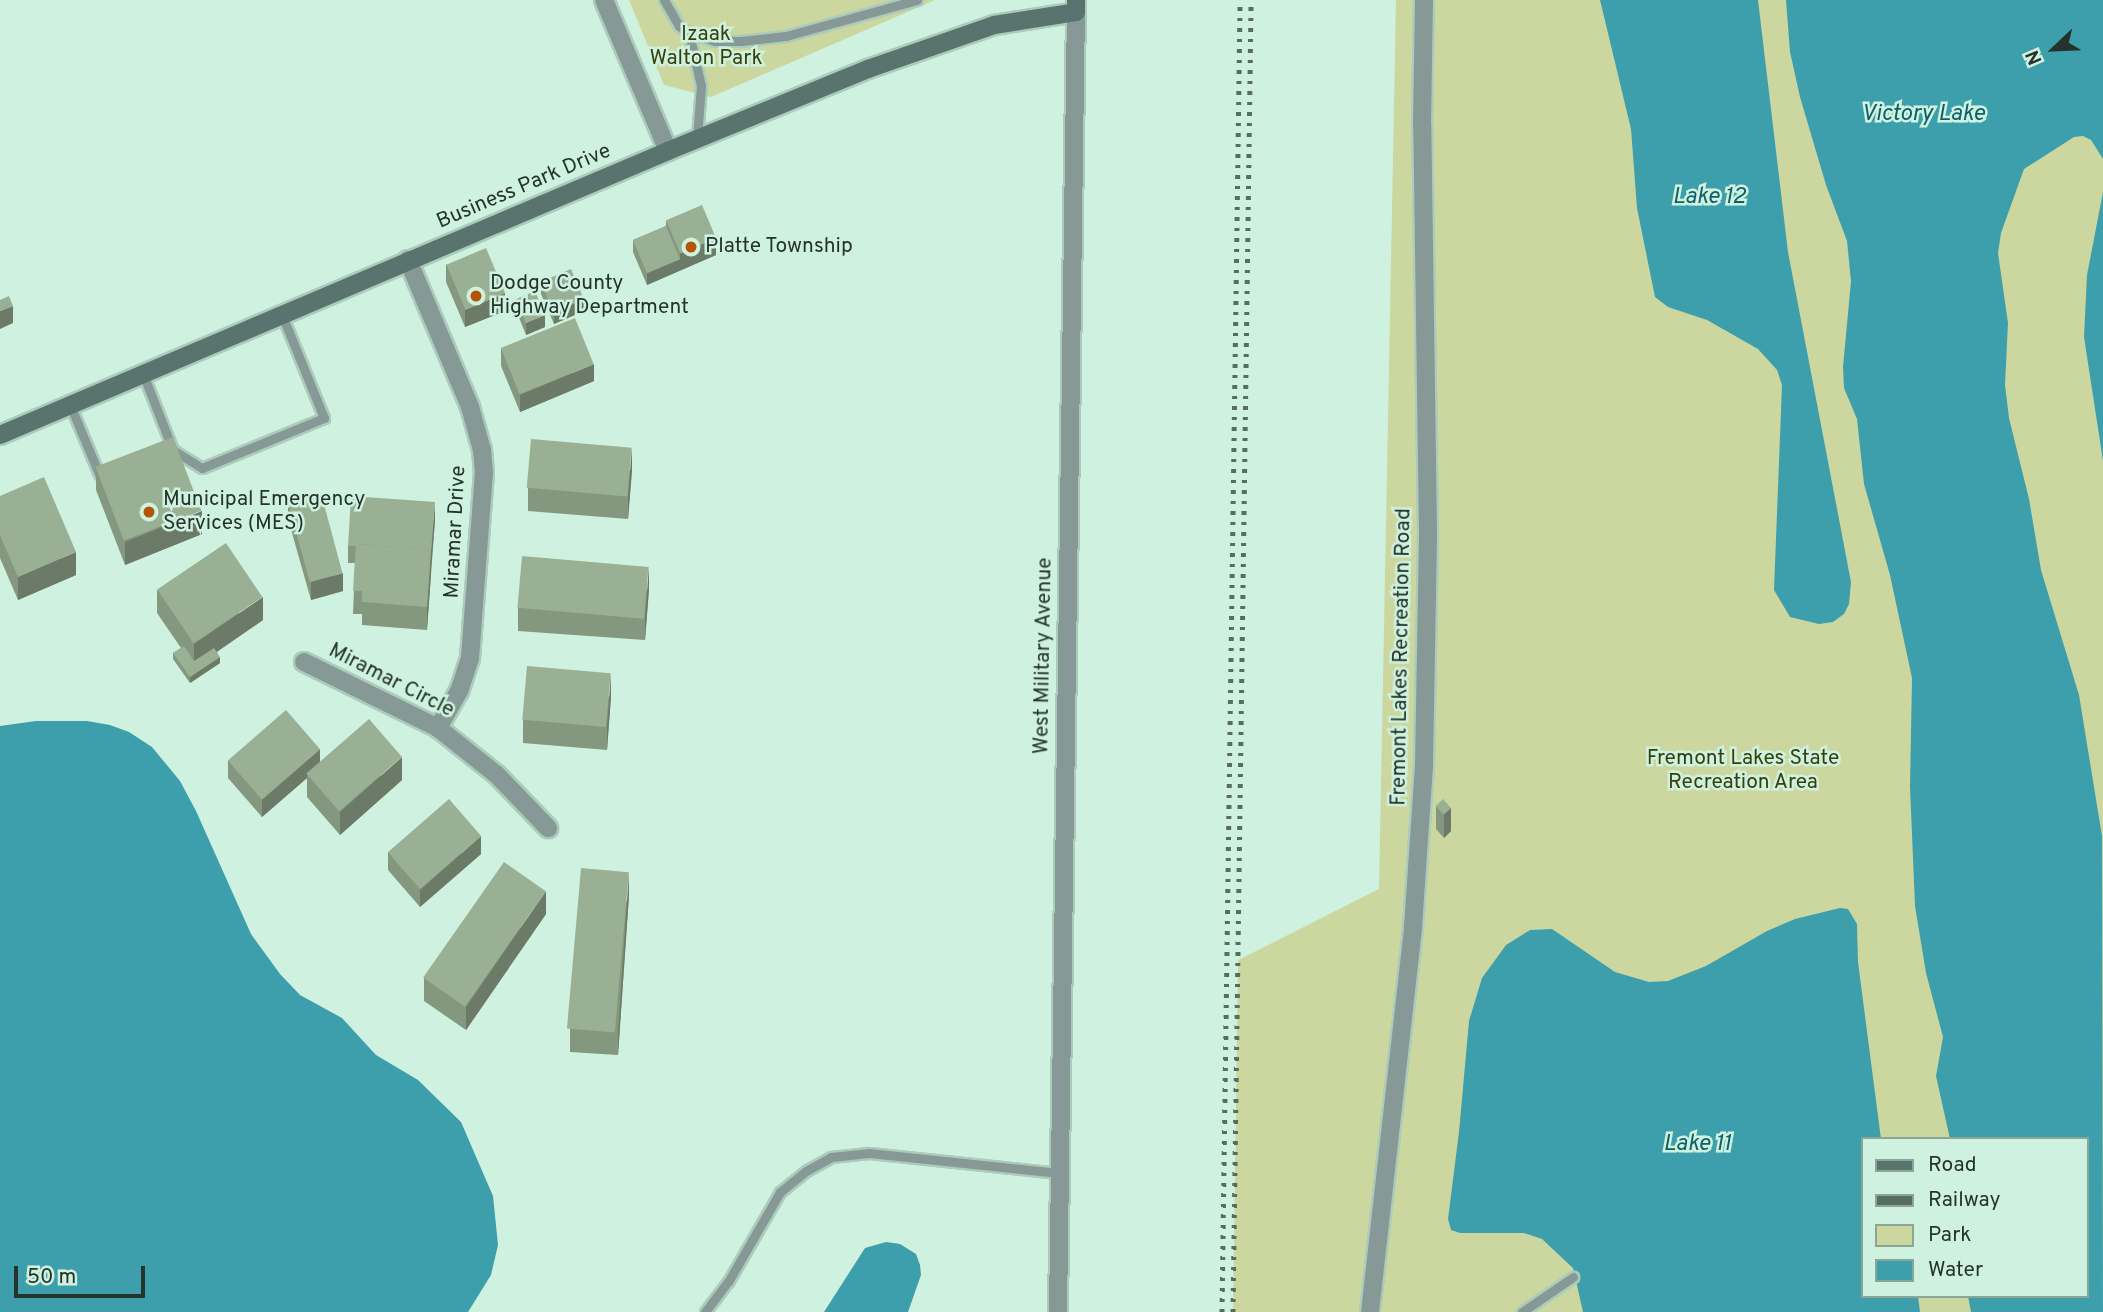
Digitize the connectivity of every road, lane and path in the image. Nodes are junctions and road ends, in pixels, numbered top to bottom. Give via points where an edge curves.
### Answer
1 (604, 0) edge
2 (664, 0) edge
3 (917, 0) edge
4 (1423, 0) edge
5 (1076, 6) edge
6 (689, 33) junction
7 (697, 139) junction
8 (668, 150) junction
9 (408, 260) junction
10 (282, 316) junction
11 (143, 374) junction
12 (71, 405) junction
13 (0, 435) edge
14 (99, 474) edge
15 (304, 662) dead end
16 (438, 728) junction
17 (548, 828) dead end
18 (1059, 1173) junction
19 (1573, 1277) dead end
20 (705, 1312) edge
21 (1058, 1312) edge
22 (1370, 1312) edge
23 (1522, 1312) edge

1 - 8 street
2 - 6 lane via 679,26
3 - 6 lane via 786,36 715,41
4 - 22 street, Fremont Lakes Recreation Road via 1428,533 1424,765 1409,976
5 - 7 main road, Business Park Drive via 943,41
5 - 18 street, West Military Avenue
6 - 7 lane via 701,86
7 - 8 main road, Business Park Drive
8 - 9 main road, Business Park Drive
9 - 10 main road, Business Park Drive
9 - 16 street, Miramar Drive via 470,407 484,472 470,658 459,691
10 - 11 main road, Business Park Drive
10 - 11 lane via 324,418 202,468 173,450
11 - 12 main road, Business Park Drive
12 - 13 main road, Business Park Drive
12 - 14 lane
15 - 16 street, Miramar Circle
16 - 17 street, Miramar Circle via 496,775
18 - 20 lane via 869,1153 831,1157 780,1192 728,1282
18 - 21 street, West Military Avenue
19 - 23 lane

